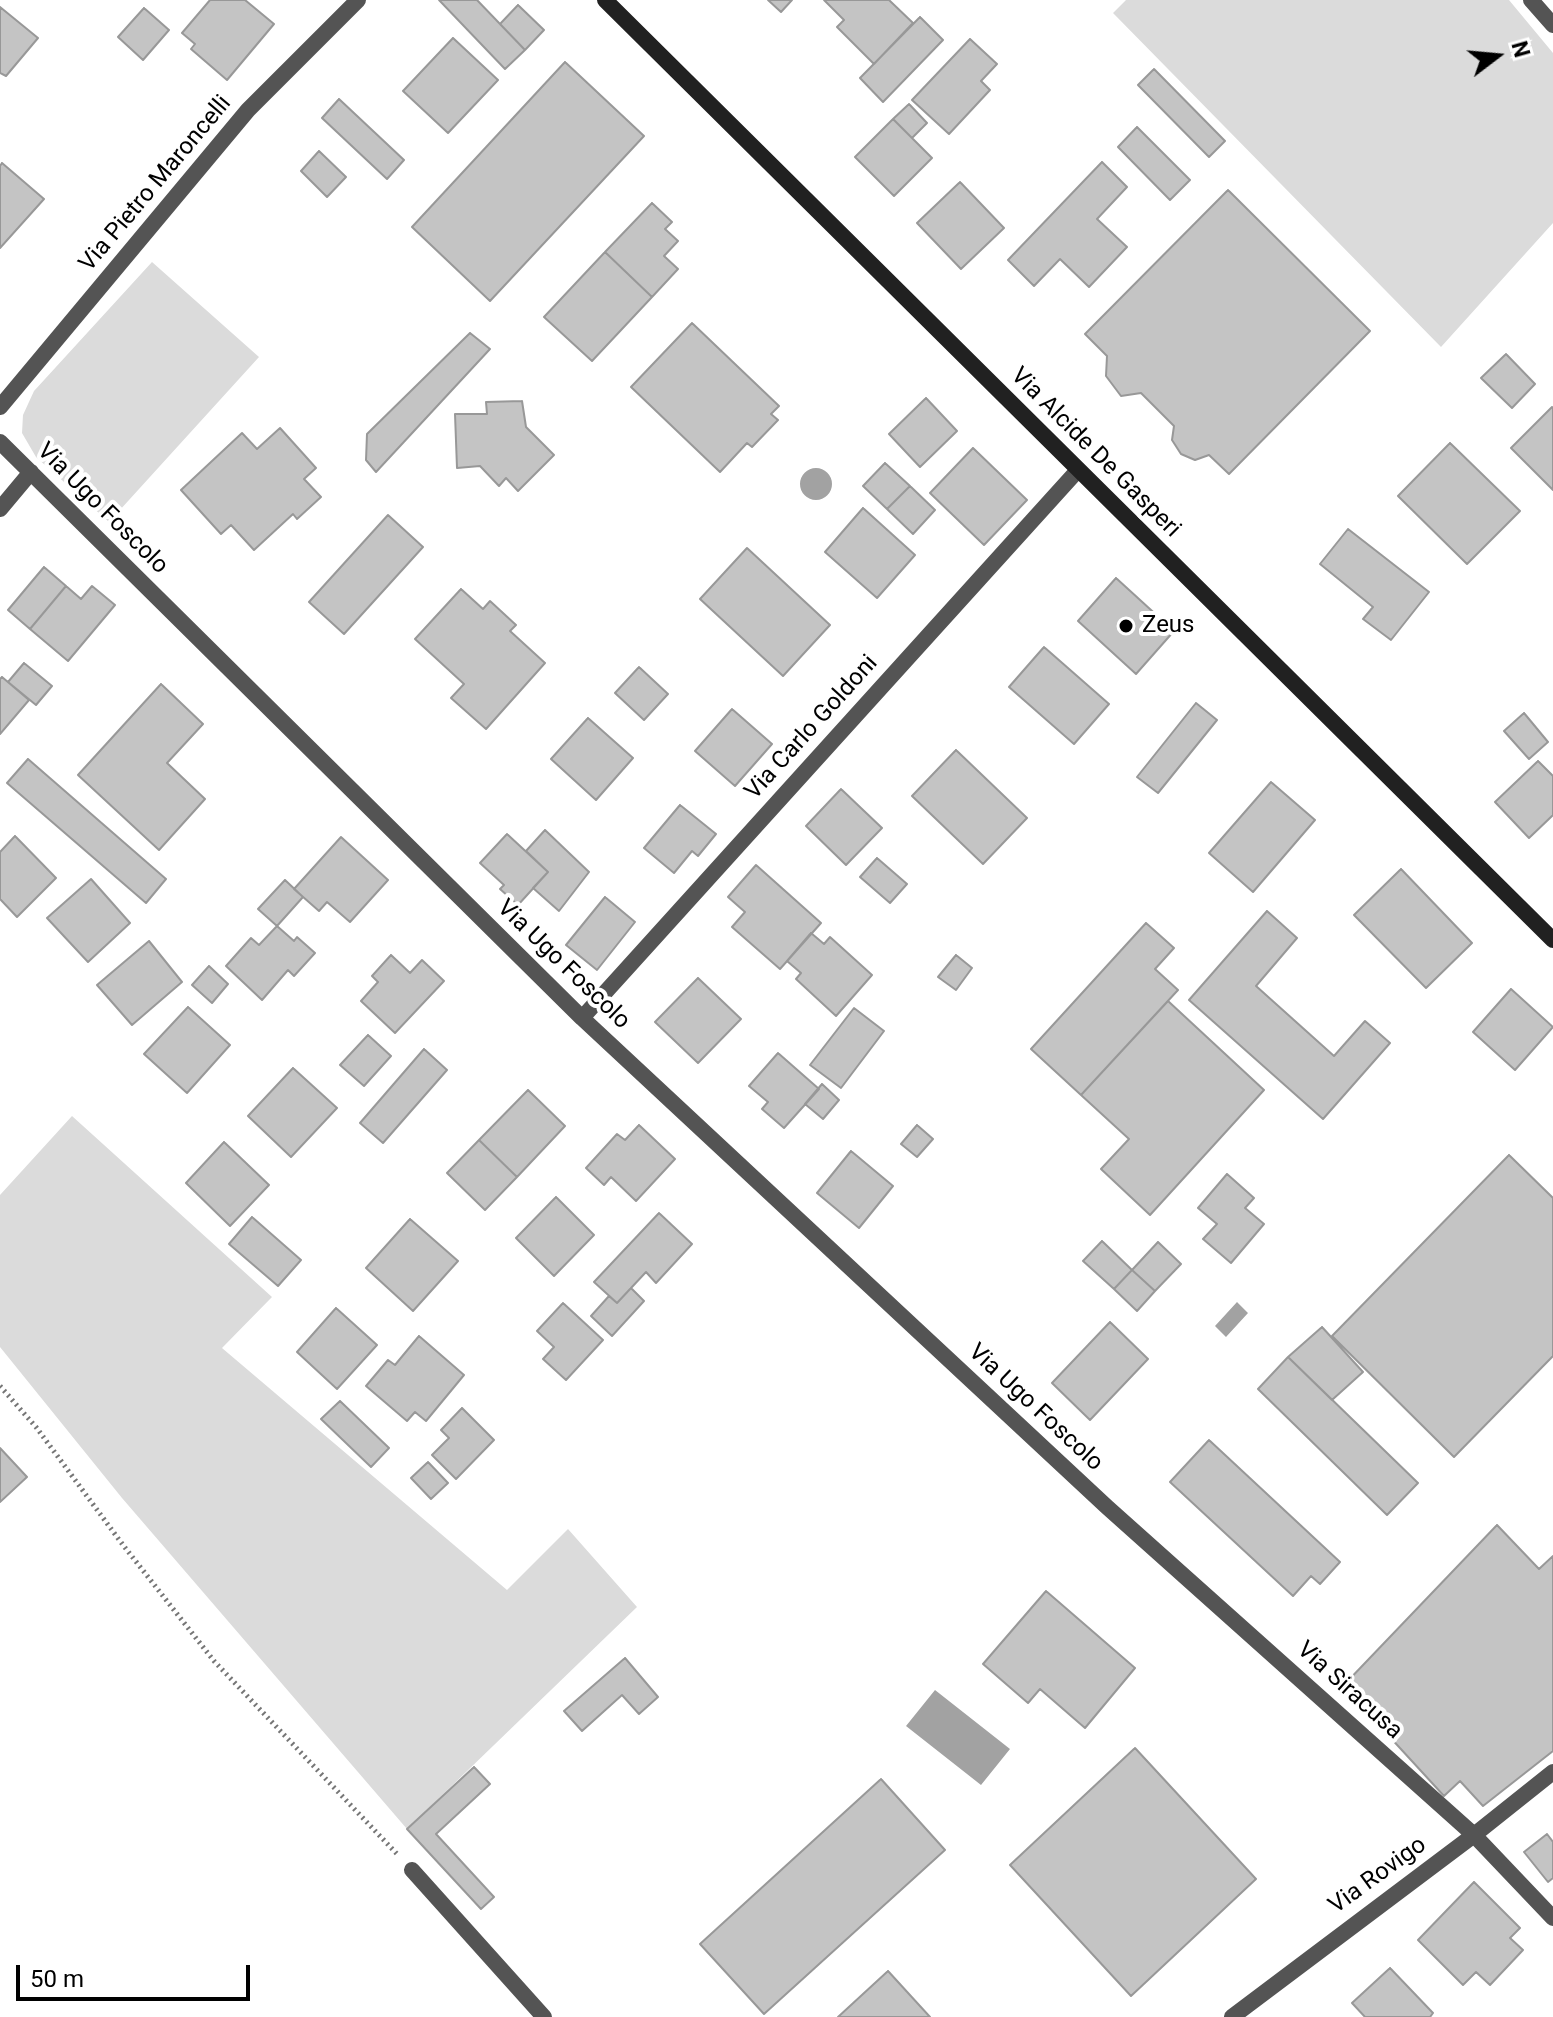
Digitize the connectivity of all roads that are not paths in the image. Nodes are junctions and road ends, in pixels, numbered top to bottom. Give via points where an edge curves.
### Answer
1 (358, 0) edge
2 (605, 0) edge
3 (1531, 0) edge
4 (1553, 25) edge
5 (0, 407) edge
6 (0, 442) edge
7 (1078, 470) junction
8 (31, 472) junction
9 (0, 509) edge
10 (1553, 940) edge
11 (582, 1018) junction
12 (1107, 1507) joint
13 (1553, 1772) edge
14 (1474, 1835) junction
15 (412, 1870) road end
16 (1553, 1918) edge
17 (544, 2017) edge
18 (1232, 2017) edge

1 - 5 street, Via Pietro Maroncelli via 248,110
2 - 7 main road, Via Alcide De Gasperi
3 - 4 street
6 - 8 street, Via Ugo Foscolo
7 - 10 main road, Via Alcide De Gasperi
7 - 11 street, Via Carlo Goldoni
8 - 9 street
8 - 11 street, Via Ugo Foscolo
11 - 12 street, Via Ugo Foscolo
12 - 14 street, Via Siracusa
13 - 14 street, Via Rovigo
14 - 16 street, Via Siracusa
14 - 18 street, Via Rovigo
15 - 17 street

